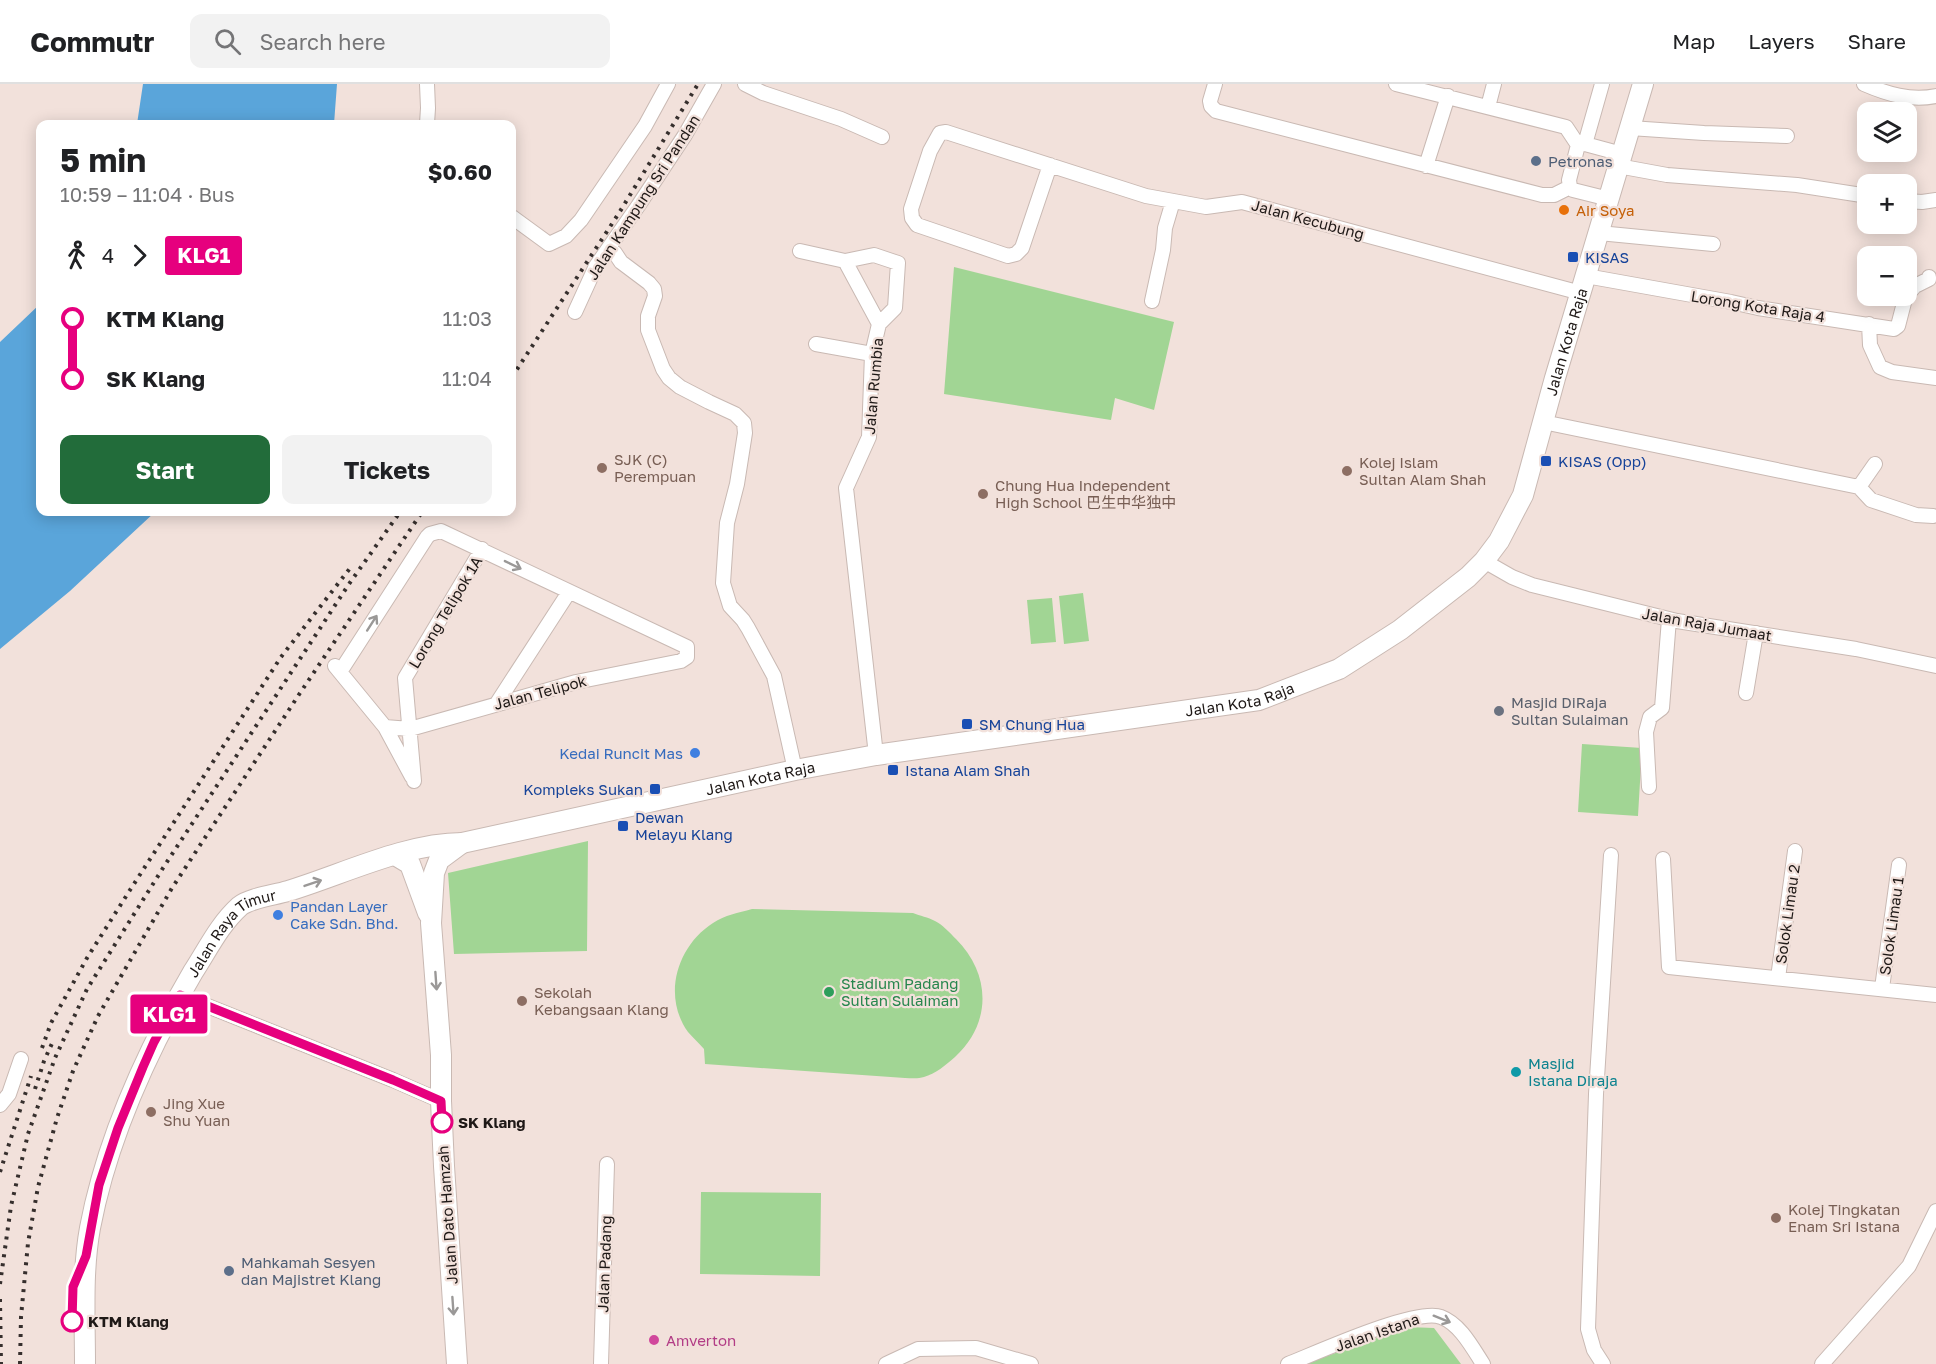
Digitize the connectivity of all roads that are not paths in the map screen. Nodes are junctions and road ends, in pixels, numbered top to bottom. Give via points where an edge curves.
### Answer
1 (428, 84) edge
2 (668, 84) edge
3 (714, 84) edge
4 (745, 84) edge
5 (1215, 84) edge
6 (1396, 84) edge
7 (1494, 84) edge
8 (1602, 84) edge
9 (1643, 84) edge
10 (1864, 84) edge
11 (1448, 96) junction
12 (1936, 96) edge
13 (1488, 107) junction
14 (427, 120) edge
15 (1630, 128) junction
16 (882, 136) dead end
17 (1787, 136) dead end
18 (1581, 144) junction
19 (1620, 160) junction
20 (1050, 165) junction
21 (1426, 166) junction
22 (1570, 187) junction
23 (1857, 194) edge
24 (1609, 199) junction
25 (1936, 200) edge
26 (1173, 201) junction
27 (1917, 202) edge
28 (516, 219) edge
29 (1599, 233) junction
30 (1713, 244) dead end
31 (609, 248) junction
32 (800, 251) dead end
33 (845, 261) junction
34 (1929, 277) dead end
35 (1584, 285) junction
36 (1917, 285) edge
37 (1152, 302) dead end
38 (1904, 306) edge
39 (575, 312) dead end
40 (879, 324) junction
41 (1869, 324) junction
42 (816, 344) dead end
43 (872, 354) junction
44 (1936, 378) edge
45 (1543, 422) junction
46 (1875, 464) dead end
47 (1859, 487) junction
48 (1933, 516) dead end
49 (482, 549) junction
50 (1484, 561) junction
51 (569, 592) junction
52 (1669, 619) junction
53 (1756, 633) junction
54 (1936, 666) edge
55 (1746, 693) dead end
56 (497, 703) junction
57 (385, 727) junction
58 (410, 729) junction
59 (876, 755) junction
60 (795, 770) junction
61 (1648, 787) dead end
62 (462, 843) junction
63 (1796, 851) dead end
64 (395, 855) junction
65 (1611, 855) dead end
66 (1664, 860) dead end
67 (1899, 865) dead end
68 (431, 923) junction
69 (1778, 978) junction
70 (1882, 988) junction
71 (1936, 994) edge
72 (180, 995) junction
73 (21, 1059) dead end
74 (441, 1101) junction
75 (0, 1105) edge
76 (607, 1164) dead end
77 (1936, 1211) edge
78 (85, 1364) edge
79 (457, 1364) edge
80 (601, 1364) edge
81 (886, 1364) edge
82 (1031, 1364) edge
83 (1288, 1364) edge
84 (1483, 1364) edge
85 (1603, 1364) edge
86 (1822, 1364) edge

1 - 14 street
2 - 28 street via 597,199 566,236 549,244
3 - 31 street, Jalan Kampung Sri Pandan via 685,135
4 - 16 street
5 - 21 street via 1210,101 1216,111
6 - 11 street
7 - 13 street
8 - 18 street
9 - 15 main road, Jalan Kota Raja
10 - 12 street via 1885,94
11 - 13 street
11 - 21 street
13 - 18 street via 1566,127
15 - 17 street
15 - 19 main road, Jalan Kota Raja
18 - 19 street
18 - 22 street
19 - 23 street via 1667,175 1797,185
19 - 24 main road, Jalan Kota Raja
20 - 20 street, Jalan Kecubung via 940,133 930,151 911,209 912,218 917,225 1008,256 1016,254 1022,248
20 - 26 street, Jalan Kecubung
21 - 22 street via 1542,195 1554,195
22 - 24 street
24 - 29 main road, Jalan Kota Raja
25 - 27 street
26 - 35 street, Jalan Kecubung via 1206,207 1242,202
26 - 37 street
29 - 30 street
29 - 35 main road, Jalan Kota Raja
31 - 39 street, Jalan Kampung Sri Pandan
31 - 60 street via 654,289 648,330 669,378 735,414 744,423 737,484 727,523 723,583 730,606 743,620 774,676
32 - 33 street, Jalan Rumbia
33 - 40 street
33 - 40 street, Jalan Rumbia via 874,255 898,263 895,308
34 - 36 street
35 - 41 street, Lorong Kota Raja 4
35 - 45 main road, Jalan Kota Raja
38 - 41 street, Lorong Kota Raja 4 via 1894,329
40 - 43 street, Jalan Rumbia
41 - 44 street via 1870,345 1880,367
42 - 43 street
43 - 59 street, Jalan Rumbia via 870,436 846,488
45 - 47 street
45 - 50 main road, Jalan Kota Raja via 1523,495
46 - 47 street
47 - 48 street via 1871,500 1916,515
49 -> 51 street
57 -> 49 street via 338,669 430,534 441,531
49 - 58 street, Lorong Telipok 1A via 405,678
50 - 52 street, Jalan Raja Jumaat via 1532,585
50 - 59 main road, Jalan Kota Raja via 1400,630 1338,669 1259,700
51 - 56 street
51 - 56 street, Jalan Telipok via 687,647 687,657
52 - 53 street, Jalan Raja Jumaat
52 - 61 street via 1662,708 1650,717 1646,732
53 - 54 street, Jalan Raja Jumaat
53 - 55 street
56 - 58 street, Jalan Telipok
57 - 58 street, Jalan Telipok
57 - 58 street, Lorong Telipok 1A via 414,781
59 - 60 main road, Jalan Kota Raja
60 - 62 main road, Jalan Kota Raja
62 - 64 main road, Jalan Raya Timur via 442,843
62 - 68 main road via 439,860 434,873
63 - 69 street, Solok Limau 2
64 - 68 main road via 410,864
72 -> 64 main road, Jalan Raya Timur via 222,923 243,904
65 - 85 street via 1596,1094 1588,1329
66 - 69 street via 1669,966
67 - 70 street, Solok Limau 1
68 -> 74 main road, Jalan Dato Hamzah
69 - 70 street
70 - 71 street
72 - 74 street
72 - 78 main road, Jalan Raya Timur via 143,1067 99,1185 86,1256
73 - 75 street via 9,1094
74 -> 79 main road, Jalan Dato Hamzah
76 - 80 street, Jalan Padang
77 - 86 street via 1909,1266
81 - 82 street via 918,1349 976,1348
83 -> 84 street, Jalan Istana via 1426,1315 1439,1316 1455,1325

